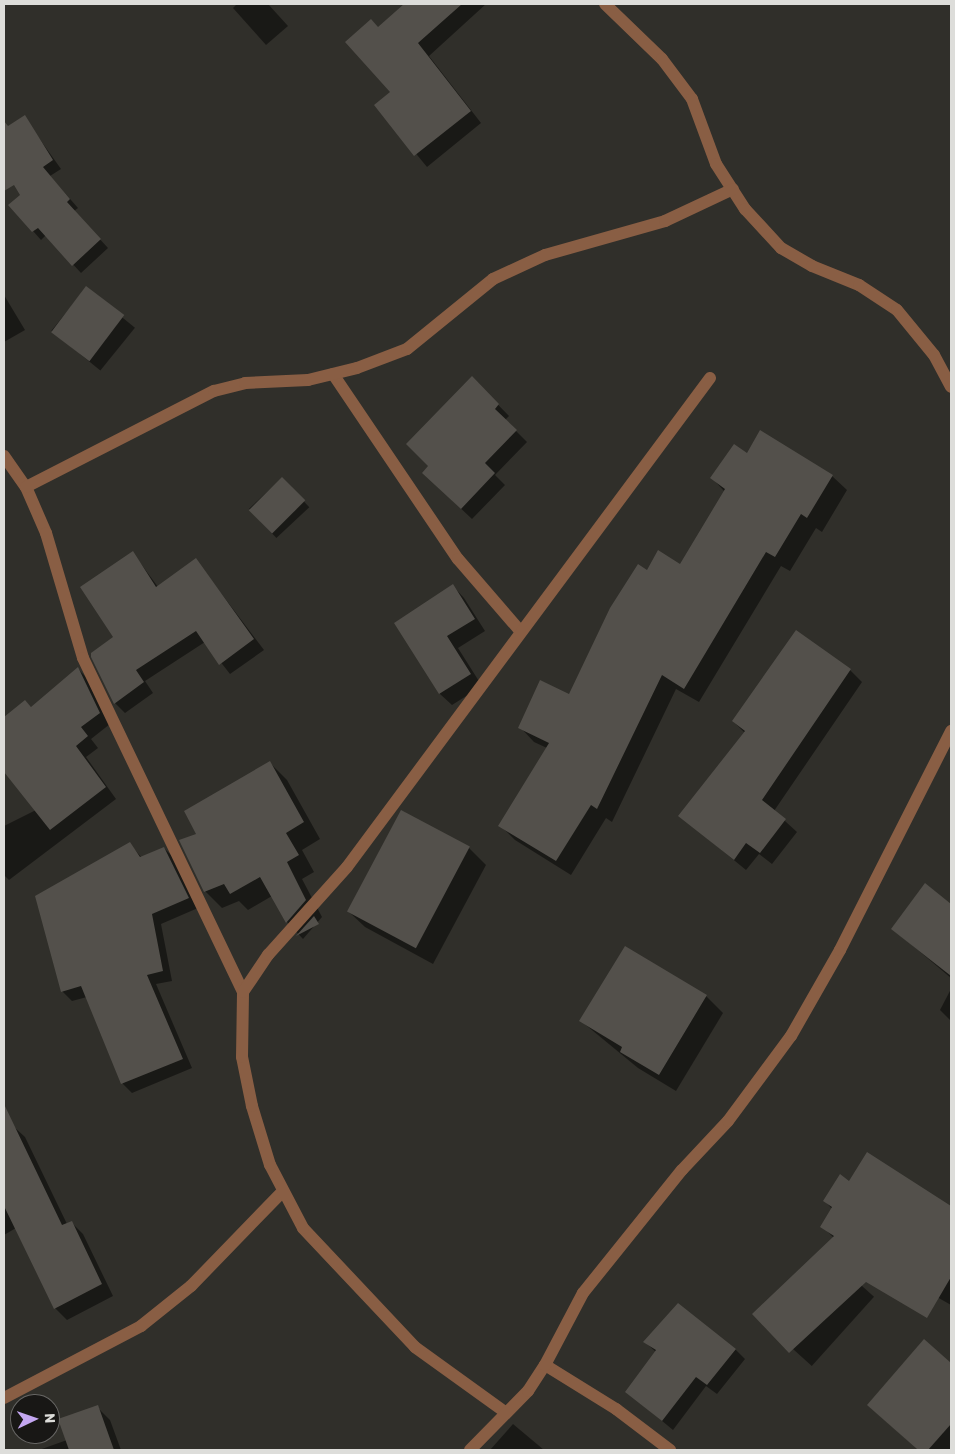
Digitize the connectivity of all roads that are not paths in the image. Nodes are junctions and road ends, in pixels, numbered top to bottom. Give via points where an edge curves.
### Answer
1 (606, 4) edge
2 (733, 189) junction
3 (333, 374) junction
4 (710, 378) dead end
5 (951, 387) edge
6 (4, 456) edge
7 (26, 486) junction
8 (522, 632) junction
9 (951, 731) edge
10 (243, 992) junction
11 (283, 1191) junction
12 (546, 1365) junction
13 (4, 1398) edge
14 (505, 1412) junction
15 (470, 1450) edge
16 (670, 1450) edge

1 - 2 street via 662,59 692,99 716,164
2 - 3 street via 665,221 545,255 493,279 407,349
2 - 5 street via 746,209 781,248 812,266 859,285 897,310 934,355
3 - 7 street via 308,380 245,383 214,391
3 - 8 street via 458,559
4 - 8 street
6 - 7 street
7 - 10 street via 46,532 83,658
8 - 10 street via 347,867 268,954
9 - 12 street via 840,950 791,1036 728,1121 682,1170 583,1293
10 - 11 street via 242,1057 252,1106 270,1166
11 - 13 street via 191,1286 141,1326
11 - 14 street via 303,1228 415,1347
12 - 14 street via 528,1391
12 - 16 street
14 - 15 street

